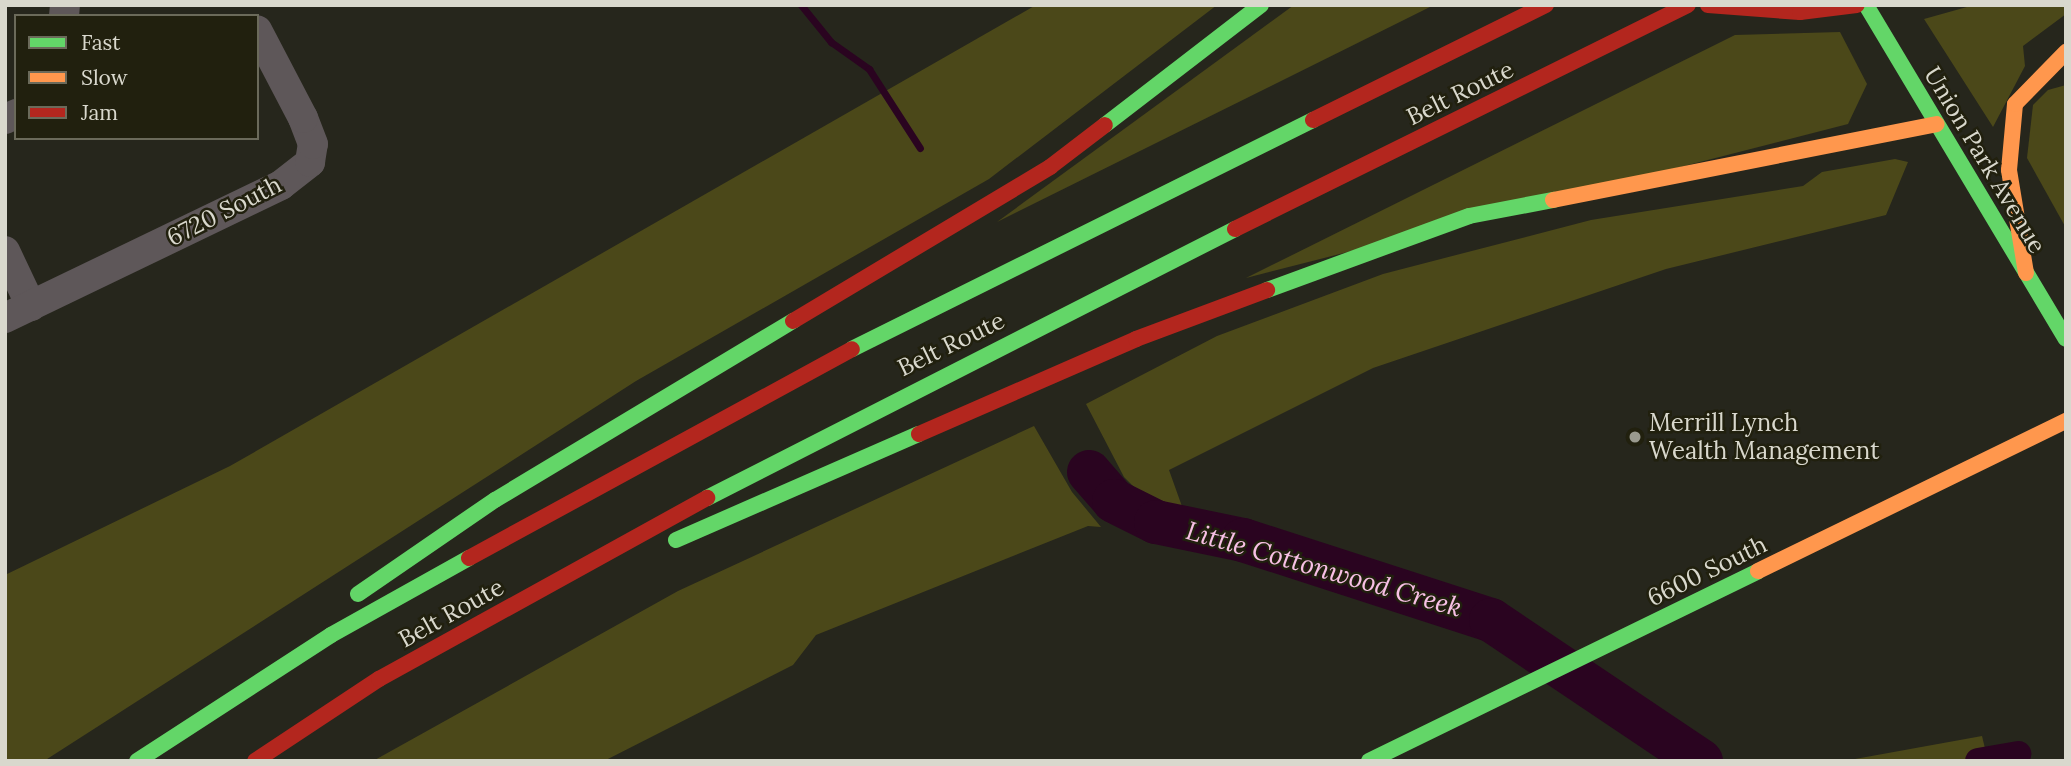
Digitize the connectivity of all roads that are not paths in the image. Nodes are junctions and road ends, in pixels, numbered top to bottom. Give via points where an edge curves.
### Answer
1 (1261, 5) edge
2 (1546, 5) edge
3 (1688, 5) edge
4 (1708, 5) edge
5 (1857, 5) edge
6 (1866, 5) edge
7 (259, 34) edge
8 (2066, 52) edge
9 (1937, 124) junction
10 (5, 251) edge
11 (2026, 273) junction
12 (18, 312) edge
13 (2066, 339) edge
14 (2066, 421) edge
15 (462, 633) junction
16 (116, 761) edge
17 (137, 761) edge
18 (255, 761) edge
19 (1369, 761) edge

1 - 16 main road via 1050,167 495,500
2 - 17 main road, Belt Route via 766,391 331,635
3 - 15 main road, Belt Route via 822,434
4 - 5 main road via 1800,12
6 - 9 main road, Union Park Avenue
7 - 12 street, 6720 South via 303,118 313,145 310,162 281,185
8 - 11 main road via 2029,84 2015,104 2009,170
9 - 11 main road, Union Park Avenue
9 - 15 main road via 1469,216 1136,339
10 - 12 street
11 - 13 main road, Union Park Avenue
14 - 19 main road, 6600 South
15 - 18 main road, Belt Route

